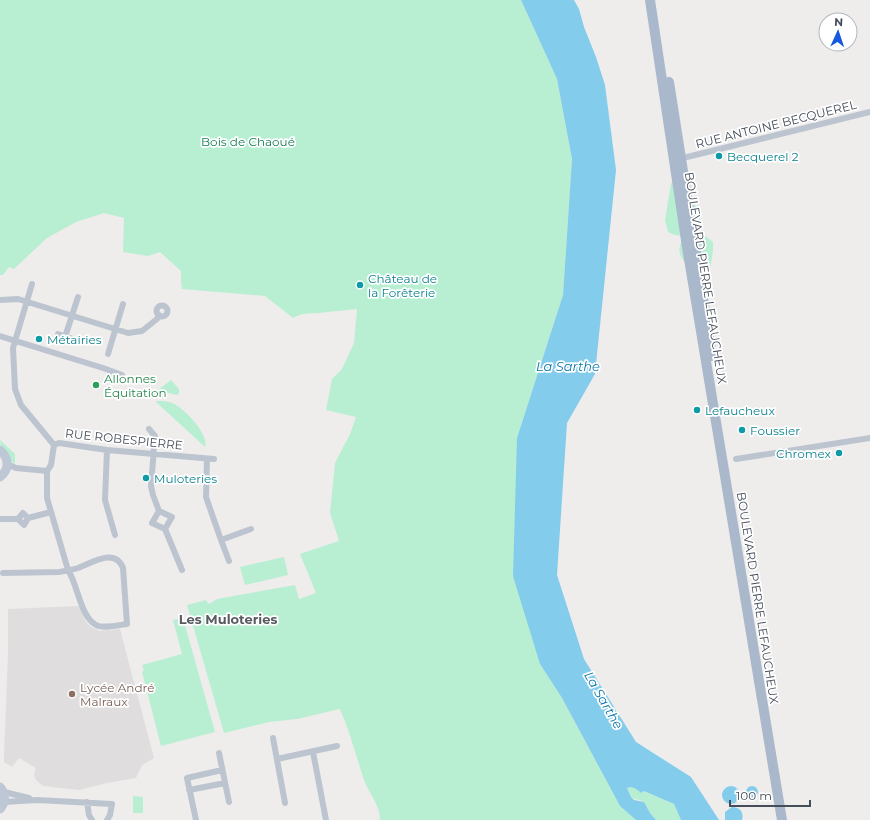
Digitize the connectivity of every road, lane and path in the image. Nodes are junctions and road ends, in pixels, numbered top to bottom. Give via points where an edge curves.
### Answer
1 (650, 0) edge
2 (657, 0) edge
3 (870, 112) edge
4 (687, 157) dead end
5 (689, 235) junction
6 (32, 284) dead end
7 (78, 297) dead end
8 (0, 300) edge
9 (27, 302) junction
10 (123, 304) dead end
11 (159, 315) dead end
12 (72, 316) junction
13 (116, 328) junction
14 (58, 334) dead end
15 (0, 336) edge
16 (65, 337) junction
17 (72, 339) dead end
18 (15, 341) junction
19 (108, 354) dead end
20 (122, 375) dead end
21 (149, 429) dead end
22 (870, 438) edge
23 (54, 445) junction
24 (0, 450) edge
25 (107, 450) junction
26 (153, 454) junction
27 (206, 459) junction
28 (214, 459) dead end
29 (736, 459) dead end
30 (7, 464) junction
31 (47, 471) junction
32 (0, 477) edge
33 (159, 511) junction
34 (51, 512) junction
35 (1, 520) edge
36 (165, 529) junction
37 (251, 529) dead end
38 (115, 535) dead end
39 (221, 540) junction
40 (229, 561) dead end
41 (68, 570) junction
42 (182, 570) dead end
43 (3, 573) dead end
44 (272, 738) dead end
45 (337, 746) dead end
46 (313, 752) junction
47 (219, 753) dead end
48 (277, 759) junction
49 (222, 770) junction
50 (225, 783) junction
51 (2, 790) edge
52 (189, 790) junction
53 (37, 800) junction
54 (87, 802) junction
55 (229, 802) dead end
56 (285, 803) dead end
57 (2, 806) edge
58 (92, 820) edge
59 (107, 820) edge
60 (196, 820) edge
61 (326, 820) edge
62 (782, 820) edge
63 (788, 820) edge

1 - 5 main road, BOULEVARD PIERRE LEFAUCHEUX
2 - 5 main road, BOULEVARD PIERRE LEFAUCHEUX
3 - 4 street, RUE ANTOINE BECQUEREL
5 - 62 main road, BOULEVARD PIERRE LEFAUCHEUX
5 - 63 main road, BOULEVARD PIERRE LEFAUCHEUX
6 - 9 street, RUE ROBESPIERRE
7 - 12 street
8 - 9 street
9 - 12 street
9 - 18 street, RUE ROBESPIERRE
10 - 13 street
11 - 13 street via 157,320 142,331 128,333
12 - 13 street
12 - 16 street
13 - 19 street
14 - 16 street
15 - 18 street
16 - 17 street
18 - 20 street
18 - 23 street, RUE ROBESPIERRE via 18,401
21 - 26 street via 154,436
22 - 29 street
23 - 25 street, RUE ROBESPIERRE via 60,443
23 - 31 street via 51,465
24 - 30 street
25 - 26 street, RUE ROBESPIERRE
25 - 38 street via 105,500
26 - 27 street, RUE ROBESPIERRE
26 - 33 street via 151,486
27 - 28 street, RUE ROBESPIERRE
27 - 39 street via 206,497
30 - 31 street via 16,468
30 - 32 street
31 - 34 street via 47,498
33 - 36 street via 172,517
33 - 36 street via 152,523
34 - 35 street via 28,518 23,513 18,519
34 - 41 street
36 - 42 street
37 - 39 street
39 - 40 street
41 - 41 street via 73,577 83,609 97,626 127,624 125,576 120,562 102,558
41 - 43 street
44 - 48 street
45 - 46 street
46 - 48 street
46 - 61 street
47 - 49 street
48 - 56 street
49 - 50 street
49 - 52 street via 187,778
50 - 52 street
50 - 55 street
51 - 53 street
51 - 57 street
52 - 60 street
53 - 54 street
53 - 57 street
54 - 58 street
54 - 59 street via 112,804

